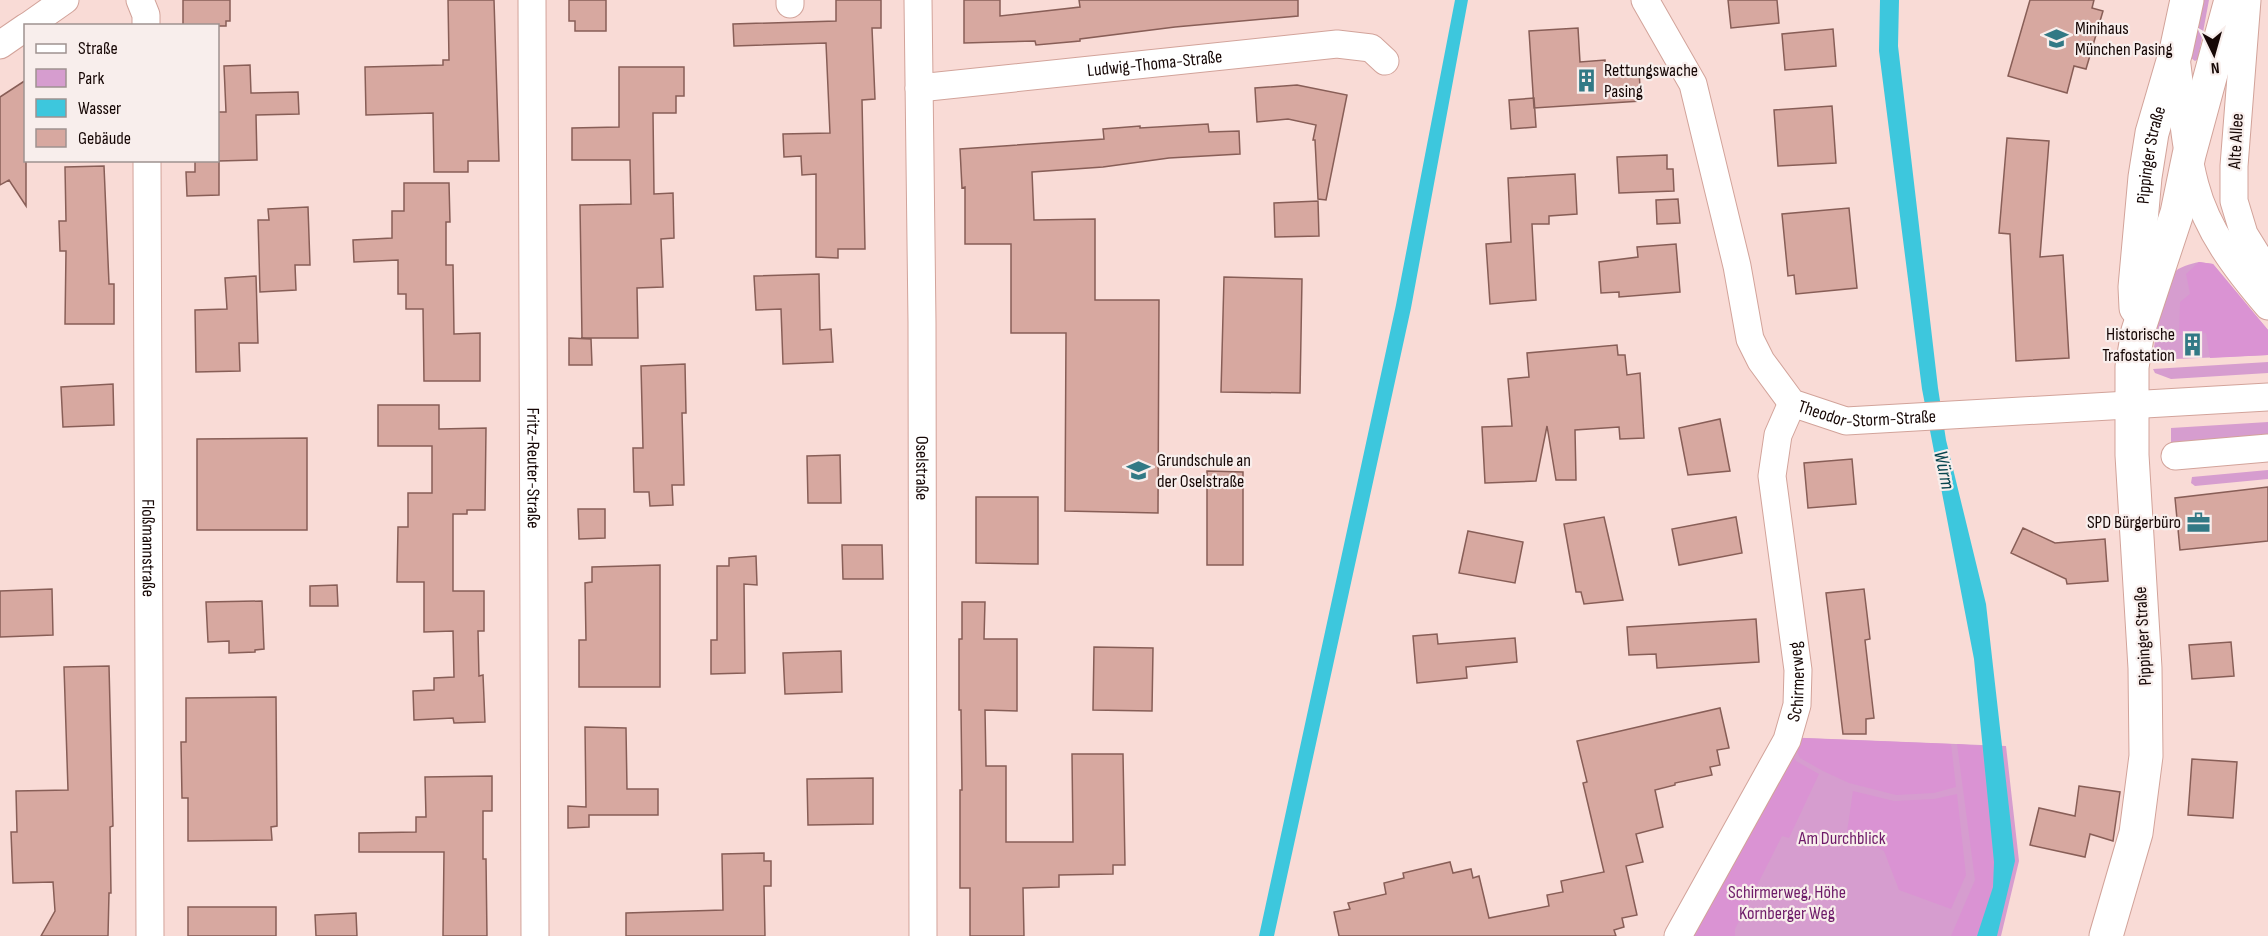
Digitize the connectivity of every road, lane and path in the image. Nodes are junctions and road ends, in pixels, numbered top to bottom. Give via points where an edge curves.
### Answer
1 (65, 0) edge
2 (140, 0) edge
3 (532, 0) edge
4 (918, 0) edge
5 (1645, 0) edge
6 (2187, 0) edge
7 (2231, 0) edge
8 (2247, 0) edge
9 (30, 24) edge
10 (146, 24) edge
11 (24, 28) edge
12 (0, 45) edge
13 (2176, 51) junction
14 (1385, 61) dead end
15 (919, 88) junction
16 (2189, 155) junction
17 (147, 162) edge
18 (2268, 273) edge
19 (2268, 306) edge
20 (2138, 331) junction
21 (2268, 397) edge
22 (1792, 403) junction
23 (2131, 406) junction
24 (2268, 447) edge
25 (2175, 456) dead end
26 (150, 936) edge
27 (535, 936) edge
28 (923, 936) edge
29 (1678, 936) edge
30 (2106, 936) edge

1 - 9 street
2 - 10 street
3 - 27 street, Fritz-Reuter-Straße
4 - 15 street, Oselstraße
5 - 22 street, Theodor-Storm-Straße via 1693,84 1737,266 1750,339
6 - 13 main road, Pippinger Straße
7 - 16 main road, Pippinger Straße
8 - 18 street, Alte Allee via 2234,201 2244,234
11 - 12 street
13 - 16 street
13 - 20 main road, Pippinger Straße via 2152,133 2145,177 2135,288
14 - 15 street, Ludwig-Thoma-Straße via 1371,48 1337,44
15 - 28 street, Oselstraße
16 - 19 street via 2196,186 2221,244
16 - 20 main road, Pippinger Straße via 2171,233
17 - 26 street, Floßmannstraße
20 - 23 main road, Pippinger Straße
21 - 23 street, Theodor-Storm-Straße
22 - 23 street, Theodor-Storm-Straße via 1846,421
22 - 29 street, Schirmerweg via 1778,435 1772,476 1798,670 1797,705 1787,740
23 - 30 main road, Pippinger Straße via 2146,756 2136,833
24 - 25 street

